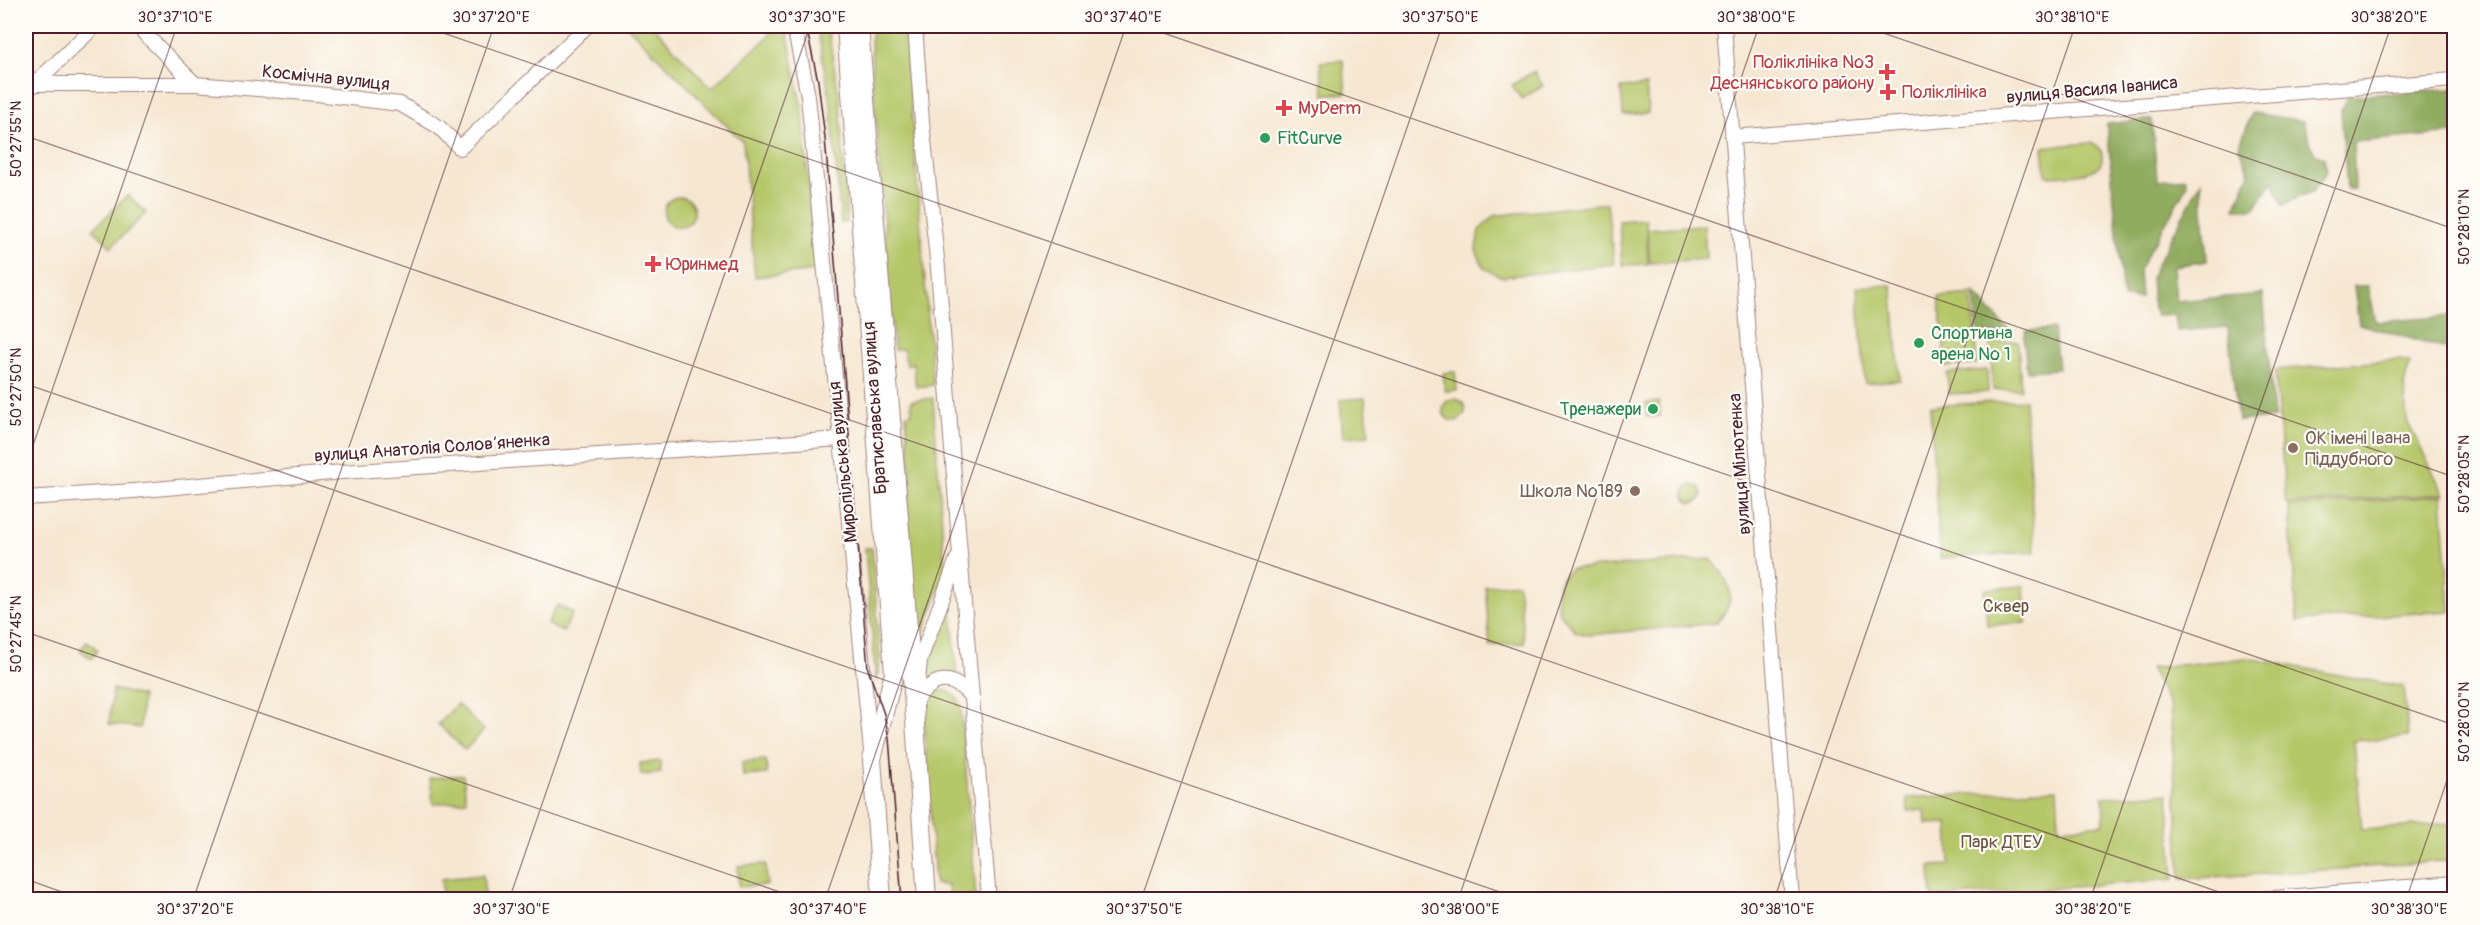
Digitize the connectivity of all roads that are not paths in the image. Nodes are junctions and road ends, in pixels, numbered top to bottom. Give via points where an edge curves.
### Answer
1 (95, 26) edge
2 (137, 26) edge
3 (586, 26) edge
4 (794, 26) edge
5 (844, 26) edge
6 (861, 26) edge
7 (915, 26) edge
8 (1724, 26) edge
9 (855, 51) junction
10 (2454, 80) edge
11 (195, 84) junction
12 (30, 88) edge
13 (1732, 137) junction
14 (841, 439) junction
15 (26, 498) edge
16 (960, 554) junction
17 (893, 680) junction
18 (917, 694) junction
19 (973, 699) junction
20 (872, 759) junction
21 (2454, 883) edge
22 (882, 900) edge
23 (927, 900) edge
24 (989, 900) edge
25 (1792, 900) edge
26 (2249, 900) edge

1 - 12 street
2 - 11 street
3 - 11 street, Космічна вулиця via 460,148 439,127 400,104
4 - 14 street, Миропільська вулиця via 808,96
5 - 9 main road, Братиславська вулиця
6 - 9 main road, Братиславська вулиця
7 - 16 street, Братиславська вулиця via 939,268
8 - 13 street, вулиця Мілютенка
9 - 17 main road, Братиславська вулиця
9 - 18 main road, Братиславська вулиця
10 - 13 street, вулиця Василя Іваниса
11 - 12 street, Космічна вулиця
13 - 25 street, вулиця Мілютенка
14 - 15 street, вулиця Анатолія Соловʼяненка via 342,472
14 - 20 street, Миропільська вулиця
16 - 18 street, Братиславська вулиця via 920,660
16 - 19 street, Братиславська вулиця
17 - 18 main road via 903,691
17 - 20 main road, Братиславська вулиця
18 - 19 street via 943,680 954,681
18 - 23 main road, Братиславська вулиця
19 - 24 street, Братиславська вулиця
20 - 22 main road, Миропільська вулиця
21 - 26 street

